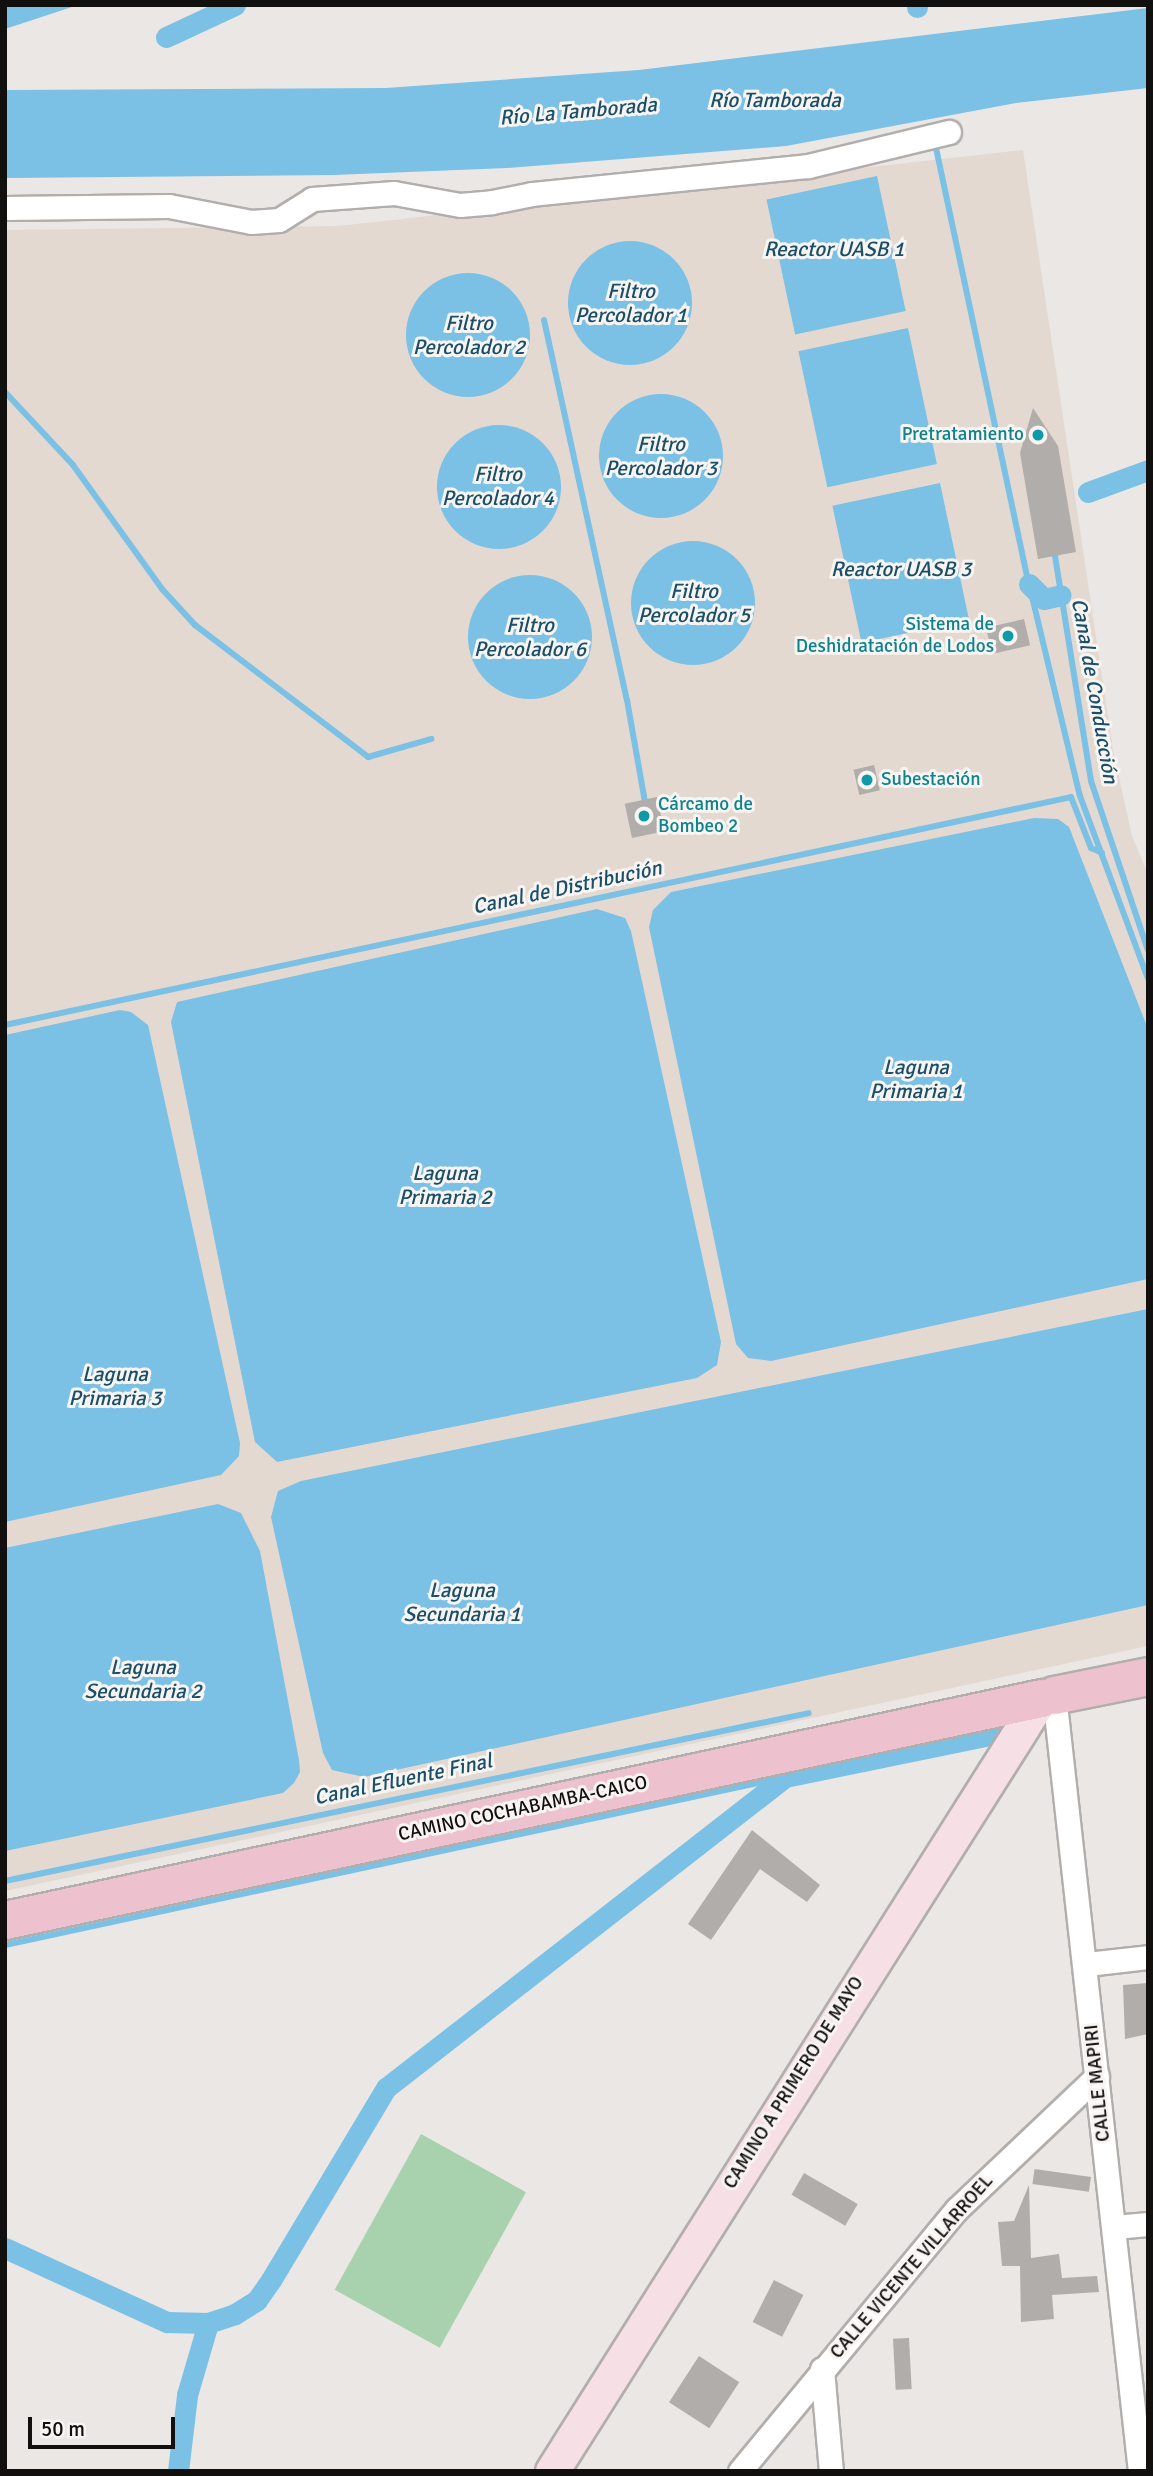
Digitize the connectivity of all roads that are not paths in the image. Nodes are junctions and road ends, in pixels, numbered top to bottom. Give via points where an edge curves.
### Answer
1 (949, 132) dead end
2 (5, 208) edge
3 (1148, 1676) edge
4 (1047, 1697) junction
5 (5, 1920) edge
6 (1148, 1957) edge
7 (1087, 1964) junction
8 (1097, 2076) junction
9 (1148, 2224) edge
10 (1114, 2227) junction
11 (822, 2369) junction
12 (552, 2471) edge
13 (740, 2471) edge
14 (831, 2471) edge
15 (1140, 2471) edge

1 - 2 street via 808,166 492,202 460,205 394,193 312,199 279,220 251,222 169,206
3 - 4 main road, CAMINO COCHABAMBA-CAICO
4 - 5 main road, CAMINO COCHABAMBA-CAICO
4 - 7 street, CALLE MAPIRI
4 - 12 main road, CAMINO A PRIMERO DE MAYO
6 - 7 street
7 - 8 street, CALLE MAPIRI
8 - 10 street, CALLE MAPIRI
8 - 11 street, CALLE VICENTE VILLARROEL via 957,2209
9 - 10 street
10 - 15 street, CALLE MAPIRI
11 - 13 street, CALLE VICENTE VILLARROEL
11 - 14 street

